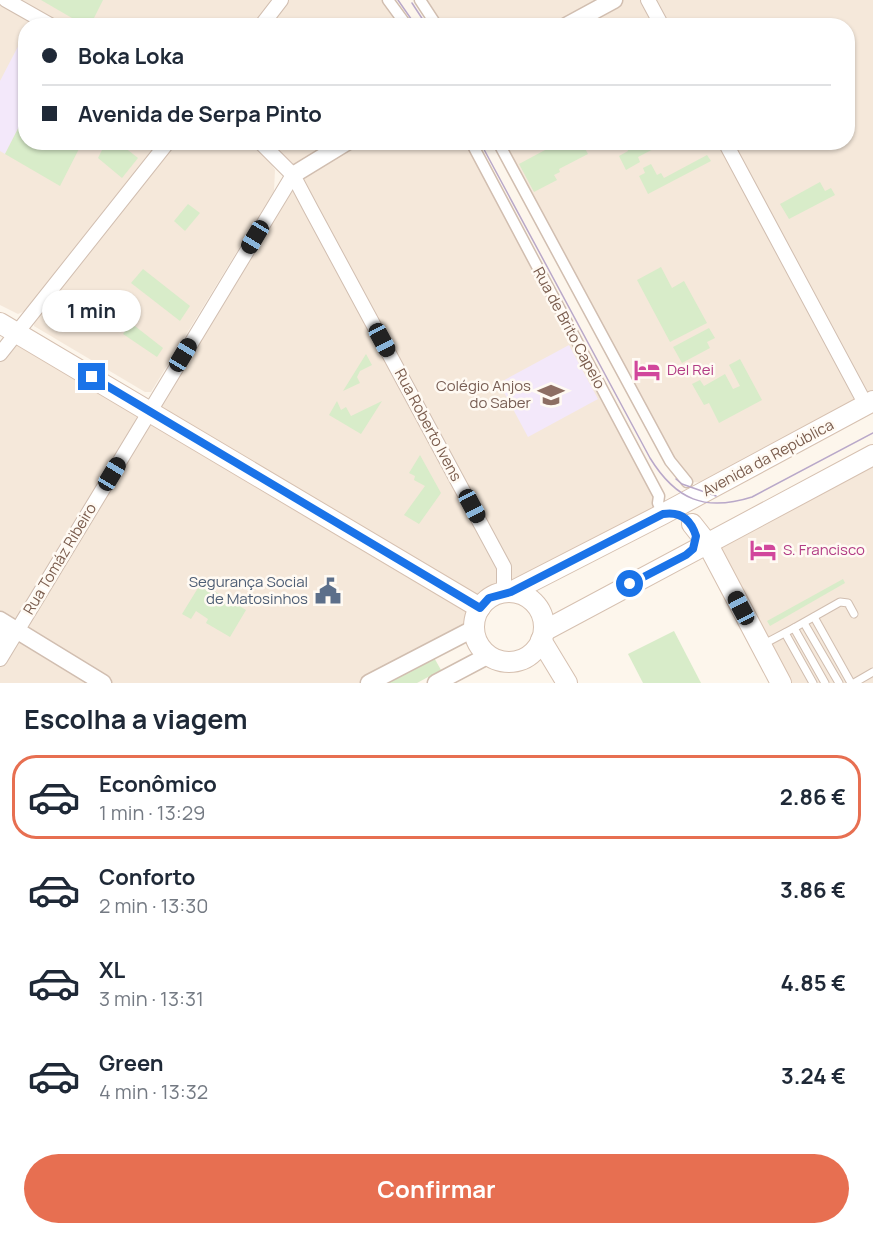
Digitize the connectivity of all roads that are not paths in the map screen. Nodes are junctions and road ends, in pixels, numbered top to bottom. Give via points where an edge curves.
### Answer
1 (6, 0) edge
2 (281, 0) edge
3 (388, 0) edge
4 (420, 0) edge
5 (614, 0) edge
6 (648, 0) edge
7 (38, 18) edge
8 (267, 18) edge
9 (401, 18) edge
10 (432, 18) edge
11 (581, 18) edge
12 (658, 18) edge
13 (162, 150) edge
14 (268, 150) edge
15 (334, 150) edge
16 (475, 150) edge
17 (502, 150) edge
18 (729, 150) edge
19 (292, 175) junction
20 (0, 323) edge
21 (17, 333) junction
22 (0, 354) edge
23 (869, 403) edge
24 (149, 411) junction
25 (873, 455) edge
26 (687, 482) dead end
27 (663, 514) junction
28 (692, 524) junction
29 (707, 543) junction
30 (686, 555) junction
31 (507, 593) junction
32 (480, 608) junction
33 (854, 614) dead end
34 (814, 617) junction
35 (0, 620) edge
36 (804, 623) junction
37 (475, 628) junction
38 (794, 628) junction
39 (8, 629) edge
40 (785, 633) junction
41 (542, 635) junction
42 (0, 641) edge
43 (761, 646) junction
44 (489, 655) junction
45 (0, 659) edge
46 (519, 660) junction
47 (873, 672) edge
48 (565, 679) edge
49 (103, 683) edge
50 (369, 683) edge
51 (436, 683) edge
52 (781, 683) edge
53 (813, 683) edge
54 (825, 683) edge
55 (838, 683) edge
56 (853, 683) edge

1 - 7 street
2 - 8 street
3 - 9 street
4 - 10 street
5 - 11 street
6 - 12 street
13 - 21 street
14 - 19 street, Rua Roberto Ivens
15 - 19 street, Rua Tomáz Ribeiro
16 - 27 street, Rua de Brito Capelo via 659,496
17 - 26 street, Rua de Brito Capelo via 670,461
18 - 23 street
19 - 24 street, Rua Tomáz Ribeiro
19 - 31 street, Rua Roberto Ivens via 504,567
20 - 21 main road
21 - 22 street
21 - 24 main road
23 - 27 main road, Avenida da República
24 - 32 main road
24 - 39 street, Rua Tomáz Ribeiro
25 - 29 main road
27 - 28 main road via 681,515
27 - 31 main road, Avenida da República
28 - 29 main road
28 - 30 main road via 696,540
29 - 30 main road
29 - 43 main road
30 - 41 main road
31 - 32 main road via 489,598
31 - 41 main road via 531,600 539,609
32 - 37 main road
33 - 34 lane via 844,601
34 - 36 lane
34 - 56 lane
35 - 39 street
36 - 38 lane
36 - 55 lane
37 - 44 main road via 478,643
37 - 50 street
38 - 40 lane
38 - 54 lane
39 - 42 street
39 - 45 street, Rua Tomáz Ribeiro
39 - 49 street
40 - 43 lane
40 - 53 lane
41 - 46 main road via 536,649
41 - 48 main road
43 - 52 main road
44 - 46 main road via 509,662
44 - 51 street
46 - 48 main road
47 - 56 lane

